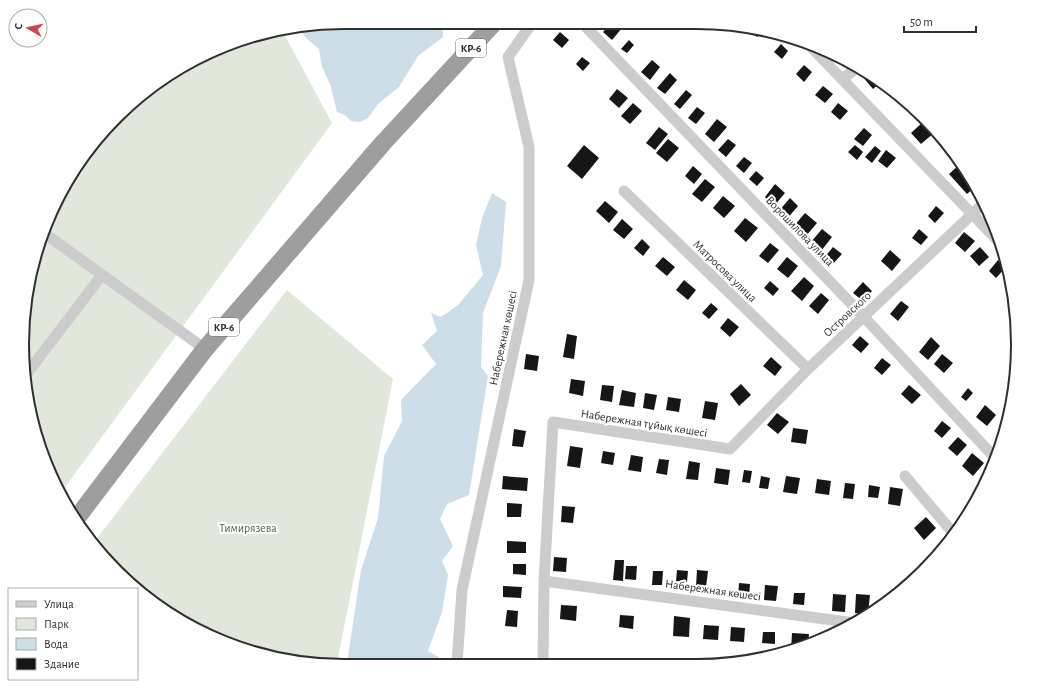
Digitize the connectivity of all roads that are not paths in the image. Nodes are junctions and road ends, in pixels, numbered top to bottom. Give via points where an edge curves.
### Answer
1 (488, 29) edge
2 (528, 29) edge
3 (588, 29) edge
4 (818, 53) edge
5 (853, 71) edge
6 (842, 79) junction
7 (624, 191) dead end
8 (980, 207) edge
9 (972, 214) junction
10 (991, 233) edge
11 (48, 236) edge
12 (102, 275) junction
13 (864, 317) junction
14 (205, 349) junction
15 (30, 369) edge
16 (808, 369) junction
17 (730, 449) joint
18 (991, 454) edge
19 (905, 476) dead end
20 (79, 515) edge
21 (950, 530) edge
22 (544, 581) junction
23 (845, 622) edge
24 (457, 659) edge
25 (543, 659) edge

1 - 14 highway, KP-6 via 384,143
2 - 24 street, Набережная көшесі via 508,57 529,147 529,280 462,590
3 - 13 street, Ворошилова улица
4 - 6 street
5 - 6 street
6 - 9 street
7 - 16 street, Матросова улица
8 - 9 street, Островского
9 - 10 street
9 - 13 street, Островского
11 - 12 street
12 - 14 street
12 - 15 street
13 - 16 street, Островского
13 - 18 street, Ворошилова улица
14 - 20 highway, KP-6
16 - 17 street, Островского
17 - 22 street, Набережная тұйық көшесі via 553,422
19 - 21 street
22 - 23 street, Набережная көшесі
22 - 25 street

